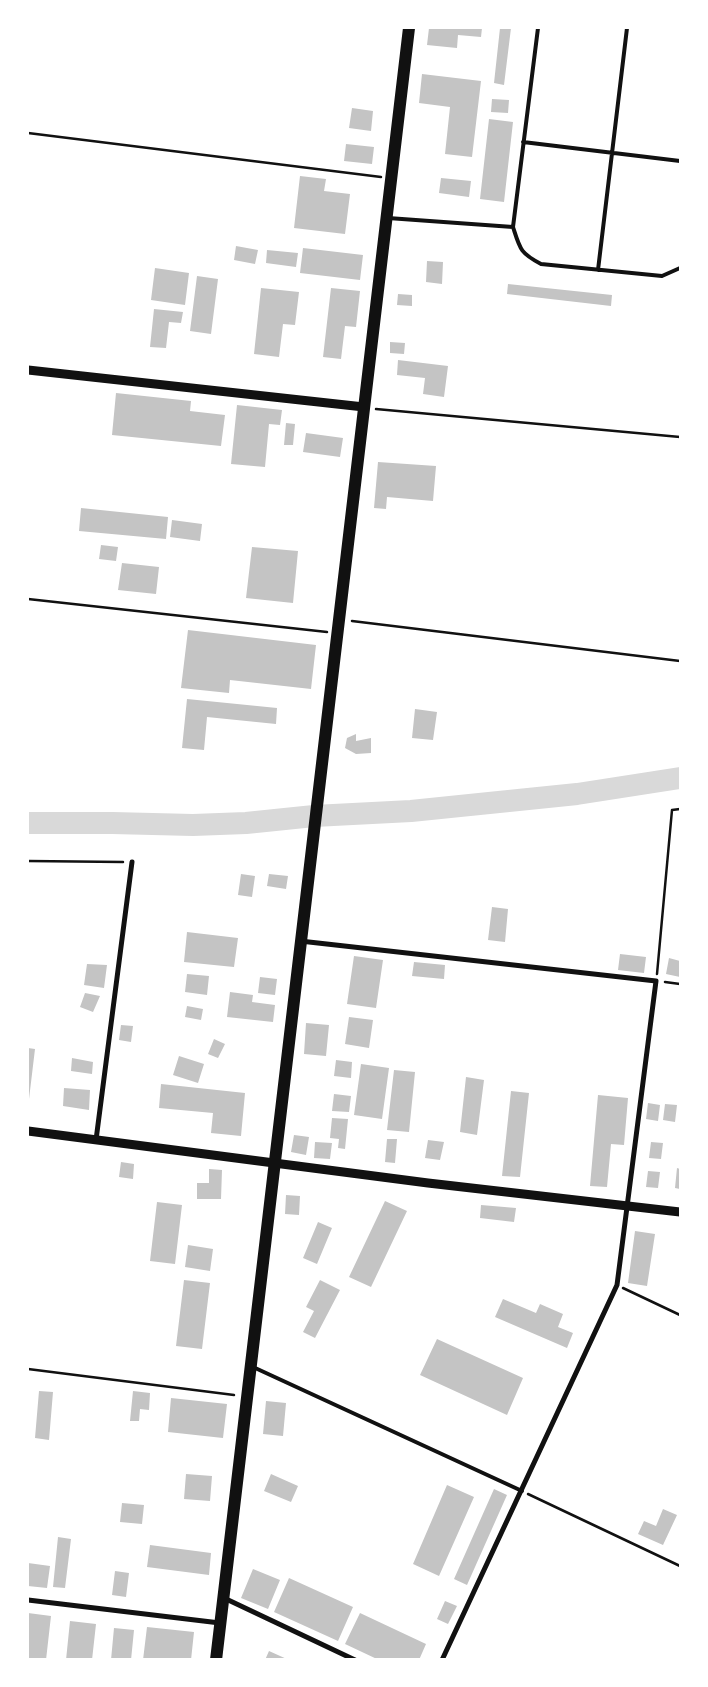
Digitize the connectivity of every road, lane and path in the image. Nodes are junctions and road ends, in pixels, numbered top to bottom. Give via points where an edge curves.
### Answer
1 (409, 28) edge
2 (540, 28) edge
3 (627, 28) edge
4 (28, 133) edge
5 (523, 142) junction
6 (612, 152) junction
7 (680, 161) edge
8 (391, 178) junction
9 (386, 217) junction
10 (513, 227) junction
11 (680, 268) edge
12 (598, 270) junction
13 (28, 370) edge
14 (364, 408) junction
15 (680, 437) edge
16 (28, 599) edge
17 (340, 620) junction
18 (338, 633) junction
19 (680, 660) edge
20 (680, 809) edge
21 (28, 861) edge
22 (132, 862) joint
23 (300, 940) junction
24 (656, 981) junction
25 (680, 984) edge
26 (28, 1131) edge
27 (96, 1140) junction
28 (275, 1163) junction
29 (628, 1207) junction
30 (680, 1212) edge
31 (617, 1285) junction
32 (680, 1315) edge
33 (251, 1366) junction
34 (28, 1369) edge
35 (247, 1397) junction
36 (522, 1491) junction
37 (680, 1566) edge
38 (223, 1598) junction
39 (28, 1600) edge
40 (220, 1623) junction
41 (216, 1660) edge
42 (355, 1660) edge
43 (442, 1660) edge

1 - 8 highway
2 - 5 lane
3 - 6 lane
4 - 8 path
5 - 6 lane
5 - 10 lane
6 - 7 lane
6 - 12 lane
8 - 9 highway
9 - 10 lane
9 - 14 highway
10 - 12 lane via 525,256 541,264
11 - 12 lane via 662,276
13 - 14 street
14 - 15 path
14 - 17 highway
16 - 18 path
17 - 18 highway
17 - 19 path
18 - 23 highway
20 - 24 path via 672,810
21 - 22 path
22 - 27 street
23 - 24 street
23 - 28 highway
24 - 25 path
24 - 29 street
26 - 27 street
27 - 28 street
28 - 29 street
28 - 33 highway
29 - 30 street
29 - 31 street
31 - 32 path
31 - 36 street
33 - 35 highway
33 - 36 lane
34 - 35 path
35 - 38 highway
36 - 37 path
36 - 43 street
38 - 40 highway
38 - 42 street
39 - 40 street
40 - 41 highway

